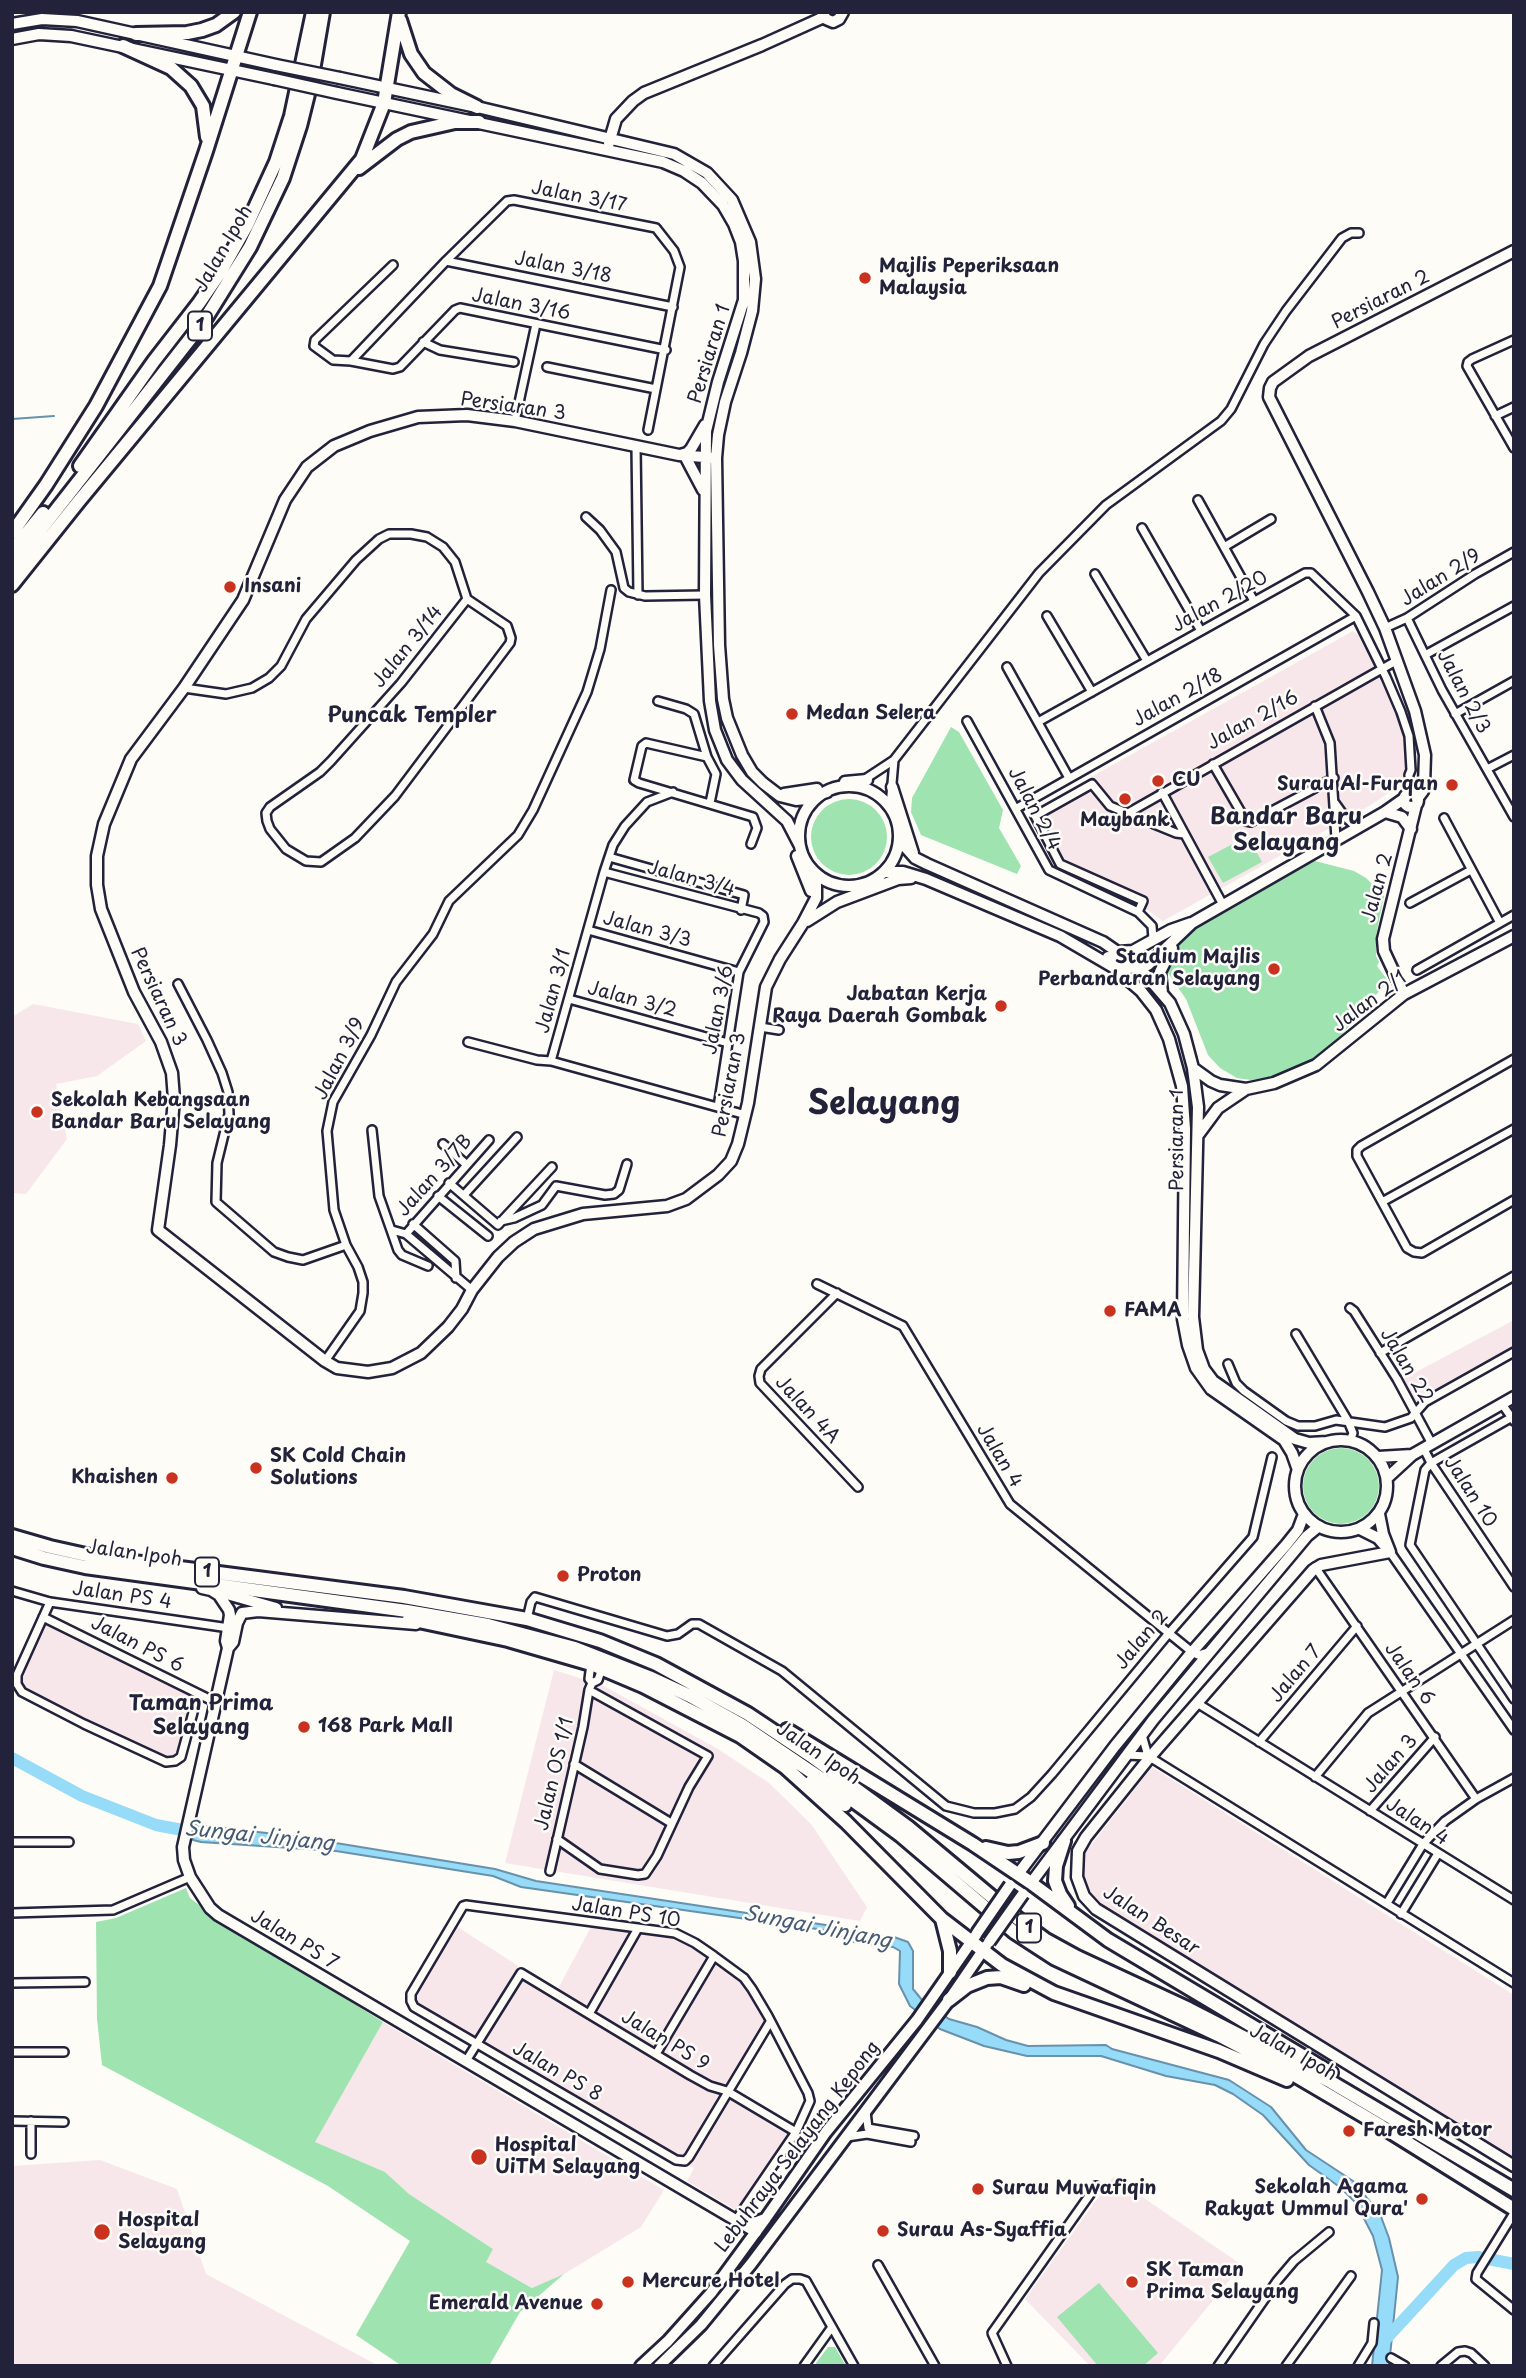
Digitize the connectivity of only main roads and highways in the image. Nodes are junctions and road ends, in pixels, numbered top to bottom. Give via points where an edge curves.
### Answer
1 (234, 12) edge
2 (250, 12) edge
3 (313, 12) edge
4 (323, 12) edge
5 (399, 14) edge
6 (136, 34) road end
7 (122, 46) road end
8 (477, 107) road end
9 (479, 122) road end
10 (206, 151) junction
11 (353, 172) junction
12 (12, 533) edge
13 (12, 551) edge
14 (12, 570) edge
15 (12, 585) edge
16 (12, 1536) edge
17 (12, 1548) edge
18 (373, 1606) junction
19 (656, 1664) junction
20 (739, 1735) junction
21 (1064, 1841) road end
22 (973, 1843) junction
23 (1043, 1843) road end
24 (1018, 1874) junction
25 (1027, 1888) junction
26 (976, 1901) junction
27 (1077, 1916) junction
28 (943, 1919) junction
29 (974, 1937) junction
30 (986, 1946) junction
31 (950, 1972) junction
32 (1054, 1993) junction
33 (949, 2000) junction
34 (1434, 2141) junction
35 (1443, 2164) junction
36 (1514, 2190) edge
37 (1514, 2211) edge
38 (766, 2218) junction
39 (738, 2222) road end
40 (756, 2232) junction
41 (760, 2253) junction
42 (641, 2366) edge
43 (659, 2366) edge

1 - 6 highway via 202,30
2 - 10 highway
3 - 13 highway, Jalan Ipoh / 1 via 291,116 247,225 199,303
4 - 14 highway, Jalan Ipoh / 1 via 300,126 283,178 250,247 204,321
5 - 8 highway via 411,54 424,73
5 - 11 highway via 384,103
7 - 10 highway via 171,68 191,86 205,115
9 - 11 highway via 411,132
10 - 12 highway via 160,286 96,406
11 - 15 highway
16 - 19 highway, Jalan Ipoh / 1 via 95,1557 450,1604 527,1619
17 - 18 highway, Jalan Ipoh / 1 via 69,1564
18 - 20 highway via 390,1616 508,1640 596,1666
18 - 26 highway, Jalan Ipoh / 1 via 480,1623 552,1641 625,1666 690,1696 844,1794
19 - 22 highway via 775,1723
19 - 34 highway, Jalan Ipoh / 1 via 748,1714 811,1756 908,1827 1046,1940 1278,2054
20 - 26 highway via 873,1824
20 - 28 highway via 820,1798
21 - 27 highway via 1055,1881 1064,1902
22 - 23 highway via 1008,1853
22 - 24 highway
24 - 25 highway
24 - 29 main road, Lebuhraya Selayang Kepong, bridge
25 - 27 highway
25 - 30 main road, Lebuhraya Selayang Kepong, bridge
26 - 35 highway, Jalan Ipoh / 1 via 1054,1958 1218,2035
27 - 34 highway via 1108,1940
28 - 29 highway
28 - 31 highway
29 - 30 highway
29 - 31 main road, Lebuhraya Selayang Kepong
30 - 32 highway via 1002,1965
30 - 33 main road, Lebuhraya Selayang Kepong
31 - 38 main road, Lebuhraya Selayang Kepong via 917,2020 838,2115
32 - 33 highway via 992,1977 974,1982
32 - 35 highway via 1266,2071
33 - 41 main road, Lebuhraya Selayang Kepong
34 - 36 highway, Jalan Ipoh / 1
35 - 37 highway, Jalan Ipoh / 1
38 - 39 main road
38 - 40 main road, Lebuhraya Selayang Kepong
40 - 41 main road
40 - 42 main road, Lebuhraya Selayang Kepong via 711,2293
41 - 43 main road, Lebuhraya Selayang Kepong via 701,2325

